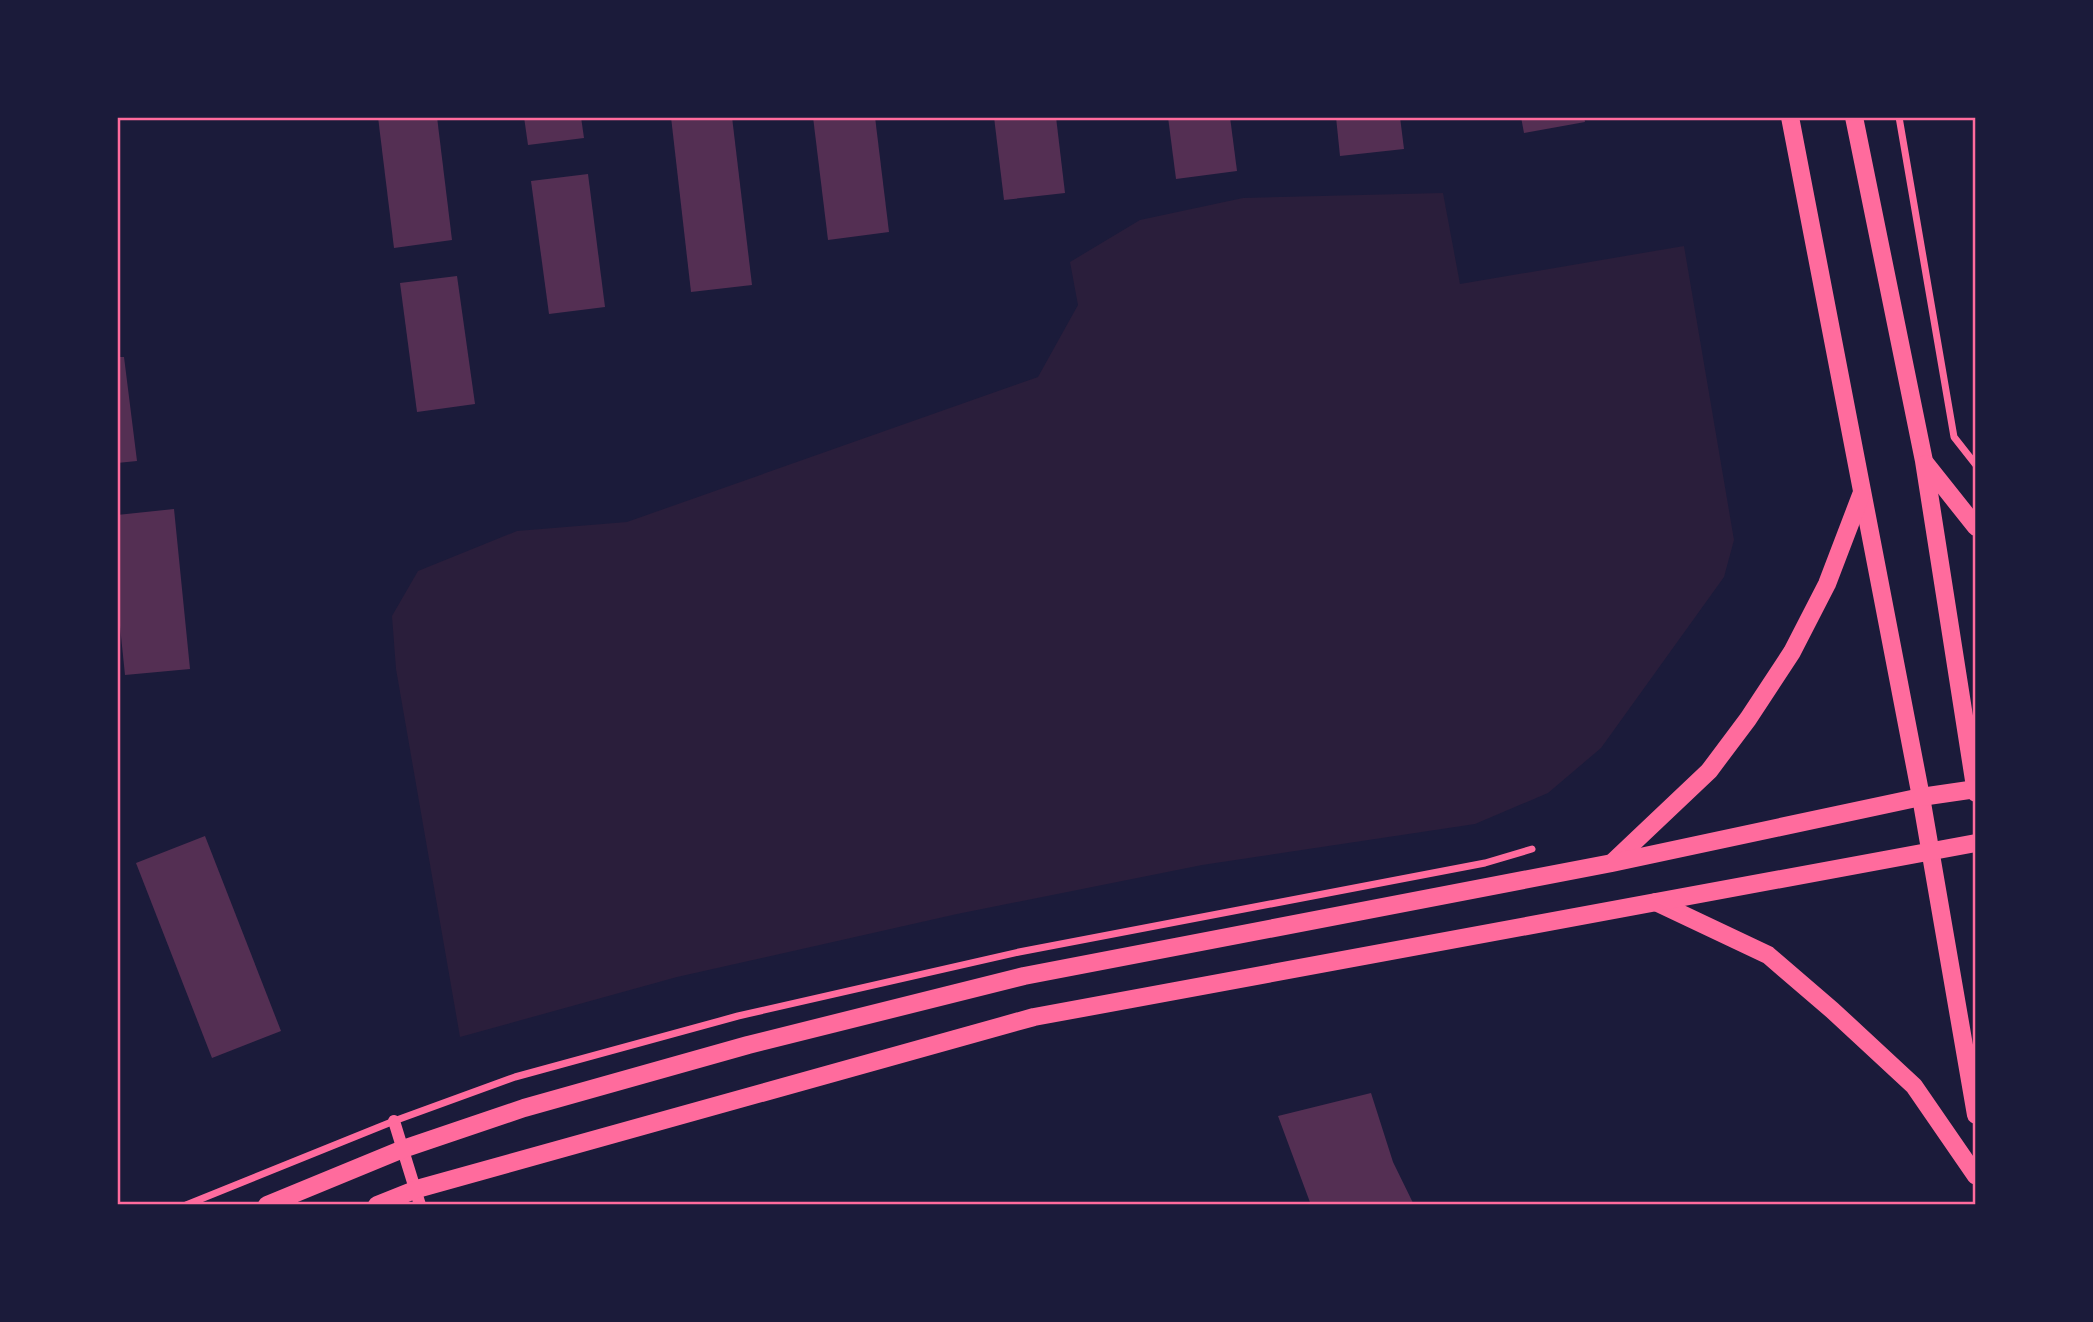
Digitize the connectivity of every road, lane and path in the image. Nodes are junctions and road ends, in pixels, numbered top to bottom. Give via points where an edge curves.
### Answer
1 (1790, 117) edge
2 (1854, 117) edge
3 (1899, 117) edge
4 (1924, 461) junction
5 (1976, 465) edge
6 (1861, 495) junction
7 (1976, 527) edge
8 (1975, 790) edge
9 (1920, 797) junction
10 (1976, 843) edge
11 (1532, 849) dead end
12 (1930, 852) junction
13 (1612, 863) junction
14 (1656, 902) junction
15 (1976, 1115) edge
16 (394, 1121) junction
17 (403, 1149) junction
18 (1976, 1175) edge
19 (418, 1197) edge
20 (186, 1205) edge
21 (267, 1205) edge
22 (377, 1205) edge

1 - 6 main road
2 - 4 main road
3 - 5 street via 1954,437
4 - 7 main road
4 - 8 main road
6 - 9 main road
6 - 13 main road via 1827,584 1792,652 1748,719 1709,771
8 - 9 main road
9 - 12 main road
9 - 13 main road
10 - 12 main road
11 - 16 street via 1485,863 1019,952 738,1016 515,1077
12 - 14 main road
12 - 15 main road
13 - 17 main road via 1024,976 735,1049 524,1108
14 - 18 main road via 1768,954 1914,1086
14 - 19 main road via 1034,1017
16 - 17 street
16 - 20 street
17 - 19 street
17 - 21 main road
19 - 22 main road

